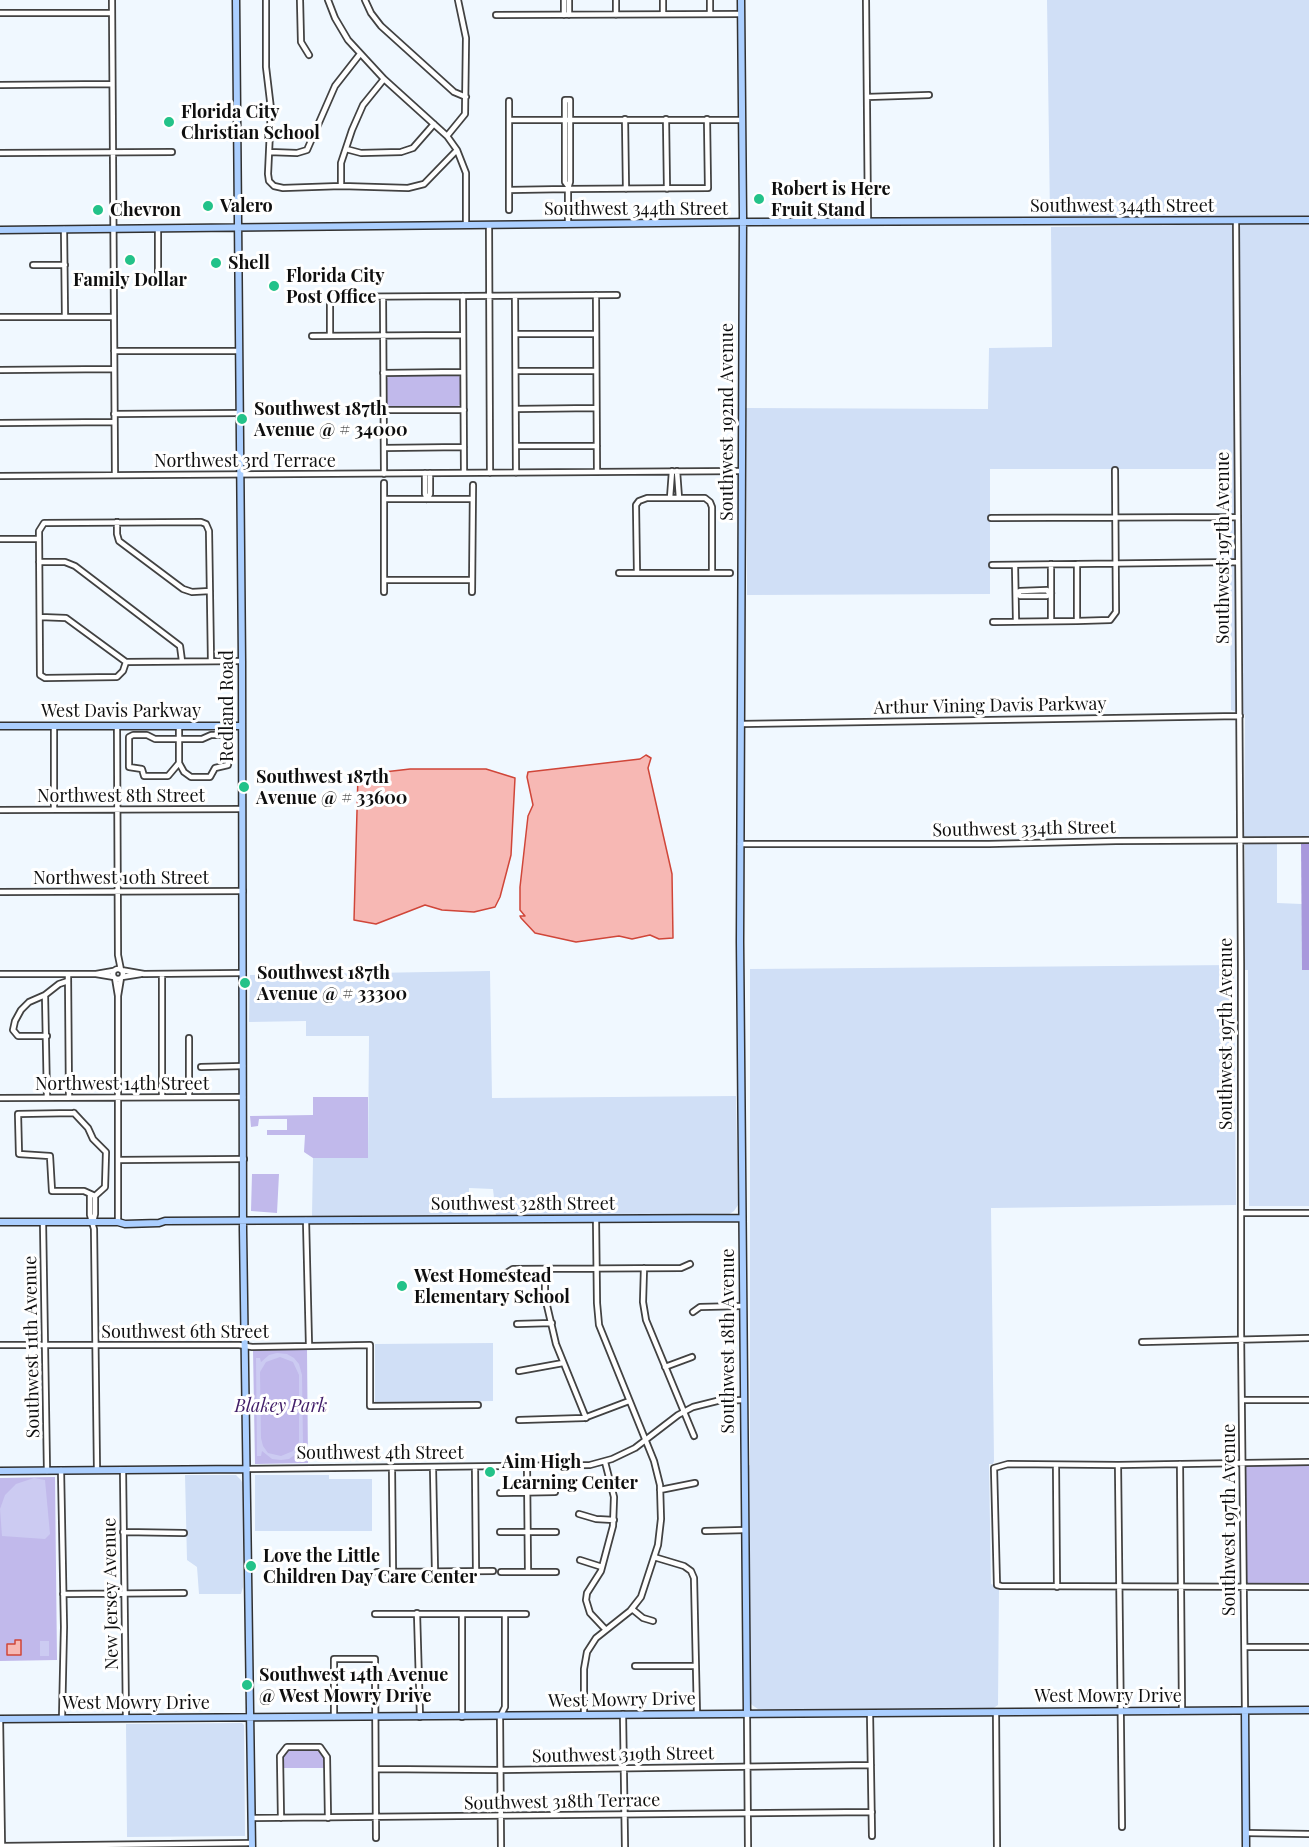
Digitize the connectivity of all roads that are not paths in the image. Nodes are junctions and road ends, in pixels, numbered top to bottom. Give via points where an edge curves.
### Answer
1 (112, 0) edge
2 (236, 0) edge
3 (266, 0) edge
4 (300, 0) edge
5 (328, 0) edge
6 (365, 0) edge
7 (458, 0) edge
8 (564, 0) edge
9 (569, 0) edge
10 (616, 0) edge
11 (663, 0) edge
12 (710, 0) edge
13 (741, 0) edge
14 (866, 0) edge
15 (0, 13) edge
16 (112, 13) junction
17 (663, 14) junction
18 (710, 14) junction
19 (741, 14) junction
20 (496, 15) dead end
21 (566, 15) junction
22 (616, 15) junction
23 (360, 54) junction
24 (309, 55) dead end
25 (384, 78) junction
26 (112, 84) junction
27 (0, 85) edge
28 (929, 95) dead end
29 (466, 97) junction
30 (867, 97) junction
31 (509, 101) dead end
32 (625, 119) junction
33 (666, 119) junction
34 (707, 119) junction
35 (509, 120) junction
36 (567, 120) junction
37 (742, 120) junction
38 (434, 124) junction
39 (447, 136) junction
40 (346, 149) junction
41 (457, 150) junction
42 (172, 152) dead end
43 (269, 152) junction
44 (0, 153) edge
45 (113, 153) junction
46 (342, 186) junction
47 (568, 188) junction
48 (509, 189) junction
49 (626, 189) junction
50 (667, 189) junction
51 (509, 210) dead end
52 (1309, 220) edge
53 (868, 221) junction
54 (1236, 221) junction
55 (742, 222) junction
56 (568, 224) junction
57 (466, 225) junction
58 (489, 225) junction
59 (237, 228) junction
60 (64, 229) junction
61 (112, 229) junction
62 (158, 229) junction
63 (0, 230) edge
64 (33, 265) dead end
65 (65, 265) junction
66 (158, 274) dead end
67 (596, 295) junction
68 (463, 296) junction
69 (489, 296) junction
70 (515, 296) junction
71 (617, 296) dead end
72 (312, 297) dead end
73 (330, 297) junction
74 (383, 297) junction
75 (0, 317) edge
76 (114, 317) junction
77 (65, 318) junction
78 (516, 334) junction
79 (596, 334) junction
80 (383, 335) junction
81 (463, 335) junction
82 (312, 336) dead end
83 (330, 336) junction
84 (114, 351) junction
85 (238, 351) junction
86 (114, 369) junction
87 (0, 370) edge
88 (596, 371) junction
89 (463, 372) junction
90 (516, 372) junction
91 (383, 373) junction
92 (597, 408) junction
93 (516, 409) junction
94 (383, 410) junction
95 (464, 410) junction
96 (239, 413) junction
97 (114, 414) junction
98 (114, 422) junction
99 (0, 423) edge
100 (516, 446) junction
101 (597, 446) junction
102 (464, 447) junction
103 (384, 448) junction
104 (1115, 470) dead end
105 (675, 471) junction
106 (742, 471) junction
107 (597, 472) junction
108 (427, 473) junction
109 (464, 473) junction
110 (490, 473) junction
111 (516, 473) junction
112 (384, 474) junction
113 (115, 475) junction
114 (240, 475) junction
115 (0, 476) edge
116 (384, 483) dead end
117 (472, 485) dead end
118 (670, 487) junction
119 (679, 487) junction
120 (472, 498) junction
121 (670, 498) junction
122 (679, 498) junction
123 (384, 499) junction
124 (427, 499) junction
125 (1238, 516) junction
126 (1115, 517) junction
127 (991, 518) dead end
128 (117, 522) junction
129 (0, 539) edge
130 (39, 539) junction
131 (39, 562) junction
132 (1239, 562) junction
133 (1051, 564) junction
134 (1077, 564) junction
135 (1115, 564) junction
136 (992, 565) dead end
137 (1015, 565) junction
138 (619, 573) dead end
139 (637, 573) junction
140 (712, 573) junction
141 (730, 573) dead end
142 (384, 580) junction
143 (472, 580) junction
144 (210, 591) junction
145 (384, 592) dead end
146 (472, 592) dead end
147 (1017, 593) junction
148 (1050, 593) junction
149 (40, 617) junction
150 (1016, 621) junction
151 (1051, 621) junction
152 (1077, 621) junction
153 (993, 622) dead end
154 (211, 661) junction
155 (242, 661) junction
156 (126, 662) junction
157 (182, 662) junction
158 (1240, 716) junction
159 (741, 724) junction
160 (0, 726) edge
161 (54, 726) junction
162 (117, 726) junction
163 (178, 726) junction
164 (242, 726) junction
165 (178, 739) junction
166 (178, 763) junction
167 (117, 809) junction
168 (242, 809) junction
169 (0, 810) edge
170 (54, 810) junction
171 (1240, 840) junction
172 (1309, 840) edge
173 (740, 844) junction
174 (243, 891) junction
175 (0, 892) edge
176 (117, 892) junction
177 (118, 955) junction
178 (121, 970) junction
179 (114, 971) junction
180 (243, 973) junction
181 (0, 974) edge
182 (68, 974) junction
183 (96, 974) junction
184 (144, 974) junction
185 (162, 974) junction
186 (118, 978) junction
187 (69, 981) junction
188 (45, 995) junction
189 (47, 1036) junction
190 (189, 1038) dead end
191 (243, 1066) junction
192 (201, 1067) dead end
193 (47, 1097) junction
194 (69, 1097) junction
195 (162, 1097) junction
196 (189, 1097) junction
197 (243, 1097) junction
198 (0, 1098) edge
199 (118, 1098) junction
200 (244, 1159) junction
201 (118, 1160) junction
202 (92, 1195) junction
203 (1241, 1213) junction
204 (1309, 1213) edge
205 (741, 1218) junction
206 (596, 1219) junction
207 (306, 1220) junction
208 (244, 1221) junction
209 (0, 1222) edge
210 (43, 1222) junction
211 (93, 1222) junction
212 (118, 1222) junction
213 (690, 1264) dead end
214 (644, 1268) junction
215 (545, 1269) junction
216 (597, 1269) junction
217 (505, 1274) dead end
218 (742, 1306) junction
219 (693, 1312) dead end
220 (552, 1323) junction
221 (517, 1324) dead end
222 (1309, 1338) edge
223 (1241, 1340) junction
224 (1142, 1342) dead end
225 (0, 1345) edge
226 (45, 1345) junction
227 (309, 1345) junction
228 (95, 1346) junction
229 (245, 1346) junction
230 (692, 1356) dead end
231 (563, 1363) junction
232 (665, 1367) junction
233 (519, 1371) dead end
234 (743, 1400) junction
235 (1243, 1400) junction
236 (1309, 1400) edge
237 (629, 1401) junction
238 (478, 1406) dead end
239 (684, 1412) junction
240 (586, 1418) junction
241 (519, 1420) dead end
242 (694, 1436) dead end
243 (646, 1441) junction
244 (1309, 1461) edge
245 (605, 1462) junction
246 (1243, 1462) junction
247 (1180, 1464) junction
248 (1056, 1465) junction
249 (1118, 1465) junction
250 (433, 1467) junction
251 (475, 1467) junction
252 (527, 1467) junction
253 (392, 1468) junction
254 (247, 1469) junction
255 (47, 1470) junction
256 (61, 1470) junction
257 (97, 1470) junction
258 (123, 1470) junction
259 (0, 1471) edge
260 (695, 1483) dead end
261 (660, 1490) junction
262 (527, 1492) junction
263 (555, 1492) dead end
264 (500, 1493) dead end
265 (579, 1514) dead end
266 (614, 1520) junction
267 (745, 1530) junction
268 (705, 1531) dead end
269 (123, 1532) junction
270 (500, 1532) dead end
271 (528, 1532) junction
272 (556, 1532) dead end
273 (184, 1533) dead end
274 (654, 1557) junction
275 (580, 1560) dead end
276 (602, 1568) junction
277 (435, 1571) junction
278 (476, 1571) junction
279 (493, 1571) dead end
280 (528, 1571) junction
281 (377, 1572) dead end
282 (393, 1572) junction
283 (501, 1572) dead end
284 (556, 1572) dead end
285 (1057, 1587) junction
286 (1120, 1587) junction
287 (1181, 1587) junction
288 (1309, 1587) edge
289 (1244, 1588) junction
290 (184, 1593) dead end
291 (63, 1594) junction
292 (124, 1594) junction
293 (632, 1609) junction
294 (417, 1613) junction
295 (375, 1614) dead end
296 (462, 1614) junction
297 (505, 1614) junction
298 (526, 1614) dead end
299 (652, 1621) dead end
300 (606, 1630) junction
301 (1245, 1647) junction
302 (1309, 1647) edge
303 (635, 1666) dead end
304 (696, 1666) junction
305 (1182, 1710) junction
306 (1245, 1710) junction
307 (1309, 1710) edge
308 (1121, 1711) junction
309 (870, 1712) junction
310 (996, 1712) junction
311 (747, 1713) junction
312 (622, 1714) junction
313 (697, 1714) junction
314 (584, 1715) junction
315 (250, 1717) junction
316 (334, 1717) junction
317 (420, 1717) junction
318 (462, 1717) junction
319 (500, 1717) junction
320 (62, 1718) junction
321 (126, 1718) junction
322 (377, 1718) junction
323 (0, 1719) edge
324 (871, 1765) junction
325 (748, 1766) junction
326 (624, 1768) junction
327 (376, 1769) junction
328 (499, 1770) junction
329 (872, 1812) junction
330 (748, 1813) junction
331 (624, 1815) junction
332 (501, 1816) junction
333 (252, 1818) junction
334 (281, 1818) junction
335 (328, 1818) junction
336 (375, 1818) junction
337 (1122, 1827) dead end
338 (1246, 1833) junction
339 (1309, 1833) edge
340 (872, 1836) dead end
341 (376, 1838) dead end
342 (252, 1845) edge
343 (2, 1846) edge
344 (501, 1847) edge
345 (625, 1847) edge
346 (748, 1847) edge
347 (997, 1847) edge
348 (1246, 1847) edge

1 - 16 street
2 - 59 street, Redland Road
3 - 43 street via 266,67 272,109
4 - 24 street via 301,42
5 - 23 street via 342,31
6 - 29 street via 381,26 454,92
7 - 29 street via 466,38
8 - 21 street
9 - 21 street
10 - 22 street
11 - 17 street
12 - 18 street
13 - 19 street, Southwest 192nd Avenue
14 - 30 street
15 - 16 street
16 - 26 street
17 - 18 street
17 - 22 street
18 - 19 street
19 - 37 street, Southwest 192nd Avenue
20 - 21 street
21 - 22 street
23 - 25 street
23 - 43 street via 335,86 307,150
25 - 38 street
25 - 40 street via 363,105
26 - 27 street
26 - 45 street
28 - 30 street
29 - 39 street via 465,114
30 - 53 street
31 - 35 street
32 - 33 street
32 - 36 street
32 - 49 street
33 - 34 street
33 - 50 street
34 - 37 street
34 - 50 street via 708,188
35 - 36 street
35 - 48 street
36 - 47 street
37 - 55 street, Southwest 192nd Avenue
38 - 39 street
38 - 40 street via 412,148 401,152 361,153
39 - 41 street
40 - 46 street via 341,163
41 - 46 street via 424,184 408,188
41 - 57 street via 466,173
42 - 45 street
43 - 46 street via 268,174 274,186
44 - 45 street
45 - 61 street
47 - 48 street
47 - 49 street
47 - 56 street
48 - 51 street
49 - 50 street
52 - 54 street, Southwest 344th Street
53 - 54 street, Southwest 344th Street
53 - 55 street, Southwest 344th Street
54 - 125 street, Southwest 197th Avenue
55 - 56 street, Southwest 344th Street
55 - 106 street, Southwest 192nd Avenue
56 - 58 street, Southwest 344th Street
57 - 58 street, Southwest 344th Street
57 - 59 street, Southwest 344th Street
58 - 69 street
59 - 62 street, Southwest 344th Street
59 - 85 street, Redland Road
60 - 61 street, Southwest 344th Street
60 - 63 street, Southwest 344th Street
60 - 65 street
61 - 62 street, Southwest 344th Street
61 - 76 street
62 - 66 street
64 - 65 street
65 - 77 street
67 - 70 street
67 - 71 street
67 - 79 street
68 - 69 street
68 - 74 street
68 - 81 street
69 - 70 street
69 - 110 street
70 - 78 street
72 - 73 street
73 - 74 street
73 - 83 street
74 - 80 street
75 - 77 street
76 - 77 street
76 - 84 street
78 - 79 street
78 - 90 street
79 - 88 street
80 - 81 street
80 - 83 street
80 - 91 street
81 - 89 street
82 - 83 street
84 - 85 street
84 - 86 street
85 - 96 street, Redland Road
86 - 87 street
86 - 97 street
88 - 90 street
88 - 92 street
89 - 91 street
89 - 95 street
90 - 93 street
91 - 94 street
92 - 93 street
92 - 101 street
93 - 100 street
94 - 95 street
94 - 103 street
95 - 102 street
96 - 97 street
96 - 114 street, Redland Road
97 - 98 street
98 - 99 street
98 - 113 street
100 - 101 street
100 - 111 street
101 - 107 street
102 - 103 street
102 - 109 street
103 - 112 street
104 - 126 street
105 - 106 street
105 - 107 street, Northwest 3rd Terrace
105 - 118 street
105 - 119 street
106 - 159 street, Southwest 192nd Avenue
107 - 111 street, Northwest 3rd Terrace
108 - 109 street, Northwest 3rd Terrace
108 - 112 street, Northwest 3rd Terrace
108 - 124 street
109 - 110 street, Northwest 3rd Terrace
110 - 111 street, Northwest 3rd Terrace
112 - 114 street, Northwest 3rd Terrace
113 - 114 street, Northwest 3rd Terrace
113 - 115 street, Northwest 3rd Terrace
114 - 155 street, Redland Road
116 - 123 street
117 - 120 street
118 - 119 street
118 - 121 street
119 - 122 street
120 - 124 street
120 - 143 street
121 - 122 street
121 - 139 street via 647,498 636,505
122 - 140 street via 705,498 710,502
123 - 124 street
123 - 142 street
125 - 126 street
125 - 132 street, Southwest 197th Avenue
126 - 127 street
126 - 135 street
128 - 130 street via 49,523 40,528
128 - 144 street via 119,541 183,589
128 - 144 street via 206,524
129 - 130 street
130 - 131 street
131 - 149 street
131 - 157 street via 71,563 180,646
132 - 135 street
132 - 158 street, Southwest 197th Avenue
133 - 134 street
133 - 137 street
133 - 148 street
134 - 135 street
134 - 152 street
135 - 152 street via 1114,617 1106,621
136 - 137 street
137 - 147 street
138 - 139 street
139 - 140 street
140 - 141 street
142 - 143 street
142 - 145 street
143 - 146 street
144 - 154 street
147 - 148 street
147 - 150 street
148 - 151 street
149 - 156 street via 66,618
149 - 156 street via 39,666 40,675 45,678 117,677
150 - 151 street
150 - 153 street
151 - 152 street
154 - 155 street
154 - 157 street
155 - 164 street, Redland Road
156 - 157 street
158 - 159 street, Arthur Vining Davis Parkway
158 - 171 street, Southwest 197th Avenue
159 - 173 street, Southwest 192nd Avenue
160 - 161 street, West Davis Parkway
161 - 162 street, West Davis Parkway
161 - 170 street
162 - 163 street, West Davis Parkway
162 - 167 street
163 - 164 street, West Davis Parkway
163 - 165 street
164 - 168 street, Redland Road
165 - 166 street
165 - 166 street via 133,735 128,740 129,766 140,768 144,776 168,776
165 - 166 street via 224,735 230,746 228,765 214,768 210,777 188,776
167 - 168 street, Northwest 8th Street
167 - 170 street, Northwest 8th Street
167 - 176 street
168 - 174 street, Redland Road
169 - 170 street, Northwest 8th Street
171 - 172 street, Southwest 334th Street
171 - 173 street, Southwest 334th Street
171 - 203 street, Southwest 197th Avenue
173 - 205 street, Southwest 18th Avenue
174 - 176 street, Northwest 10th Street
174 - 180 street, Redland Road
175 - 176 street, Northwest 10th Street
176 - 177 street
177 - 178 street
177 - 179 street
178 - 179 street
178 - 184 street
178 - 186 street
179 - 183 street
179 - 186 street
180 - 185 street
180 - 191 street, Redland Road
181 - 182 street
182 - 183 street
182 - 187 street
183 - 186 street
184 - 185 street
184 - 186 street
185 - 195 street
186 - 199 street
187 - 188 street
187 - 194 street
188 - 189 street
188 - 189 street via 28,1002 15,1021 14,1030 18,1036
189 - 193 street
190 - 196 street
191 - 192 street
191 - 197 street, Redland Road
193 - 194 street, Northwest 14th Street
193 - 198 street, Northwest 14th Street
194 - 199 street, Northwest 14th Street
195 - 196 street, Northwest 14th Street
195 - 199 street, Northwest 14th Street
196 - 197 street, Northwest 14th Street
197 - 200 street, Redland Road
199 - 201 street
200 - 201 street
200 - 208 street, Redland Road
201 - 212 street
202 - 202 street via 84,1191 52,1191 50,1156 19,1154 18,1114 74,1113 88,1128 106,1152 105,1187
202 - 211 street
203 - 204 street
203 - 223 street, Southwest 197th Avenue
205 - 206 street, Southwest 328th Street
205 - 218 street, Southwest 18th Avenue
206 - 207 street, Southwest 328th Street
206 - 216 street
207 - 208 street, Southwest 328th Street
207 - 227 street
208 - 212 street, Southwest 328th Street
208 - 229 street, Redland Road
209 - 210 street, Southwest 328th Street
210 - 211 street, Southwest 328th Street
210 - 226 street, Southwest 11th Avenue
211 - 212 street, Southwest 328th Street
211 - 228 street
213 - 214 street via 681,1268
214 - 216 street
214 - 232 street via 645,1315
215 - 216 street
215 - 217 street via 513,1269
215 - 220 street via 545,1297
216 - 237 street via 599,1325
218 - 219 street via 700,1306
218 - 234 street, Southwest 18th Avenue
220 - 221 street
220 - 231 street
222 - 223 street
223 - 224 street
223 - 235 street, Southwest 197th Avenue
225 - 226 street, Southwest 6th Street
226 - 228 street, Southwest 6th Street
226 - 255 street, Southwest 11th Avenue
227 - 229 street, Southwest 6th Street
227 - 238 street, Southwest 6th Street via 370,1345 370,1406
228 - 229 street, Southwest 6th Street
228 - 257 street
229 - 254 street, Redland Road
230 - 232 street
231 - 233 street
231 - 240 street
232 - 239 street
234 - 239 street, Southwest 4th Street via 712,1401
234 - 267 street, Southwest 18th Avenue
235 - 236 street
235 - 246 street, Southwest 197th Avenue
237 - 240 street
237 - 243 street
239 - 242 street
239 - 243 street, Southwest 4th Street
240 - 241 street
243 - 245 street, Southwest 4th Street
243 - 261 street
244 - 246 street
245 - 252 street, Southwest 4th Street
245 - 266 street
246 - 247 street
246 - 289 street, Southwest 197th Avenue
247 - 249 street
247 - 287 street
248 - 249 street
248 - 285 street
248 - 285 street via 1008,1464 994,1468 996,1582 1001,1586
249 - 286 street
250 - 251 street, Southwest 4th Street
250 - 253 street, Southwest 4th Street
250 - 277 street
251 - 252 street, Southwest 4th Street
251 - 278 street
252 - 262 street
253 - 254 street, Southwest 4th Street
253 - 282 street
254 - 258 street, Southwest 4th Street
254 - 315 street, Redland Road
255 - 256 street, Southwest 4th Street
255 - 259 street, Southwest 4th Street
256 - 257 street, Southwest 4th Street
256 - 291 street
257 - 258 street, Southwest 4th Street
258 - 269 street, New Jersey Avenue
260 - 261 street
261 - 274 street via 661,1524
262 - 263 street
262 - 264 street
262 - 271 street
265 - 266 street
266 - 276 street
267 - 268 street
267 - 311 street, Southwest 18th Avenue
269 - 273 street
269 - 292 street, New Jersey Avenue
270 - 271 street
271 - 272 street
271 - 280 street
274 - 293 street via 644,1591
274 - 304 street via 692,1572
275 - 276 street
276 - 300 street via 586,1600 590,1612
277 - 278 street
277 - 282 street
278 - 279 street
280 - 283 street
280 - 284 street
281 - 282 street
285 - 286 street
286 - 287 street
286 - 308 street
287 - 289 street
287 - 305 street
288 - 289 street
289 - 301 street, Southwest 197th Avenue
290 - 292 street
291 - 292 street
291 - 320 street
292 - 321 street, New Jersey Avenue
293 - 299 street
293 - 300 street
294 - 295 street
294 - 296 street
294 - 317 street
296 - 297 street
296 - 318 street
297 - 298 street
297 - 319 street via 505,1707
300 - 314 street via 593,1642 585,1659
301 - 302 street
301 - 306 street, Southwest 197th Avenue
303 - 304 street
304 - 313 street
305 - 306 street, West Mowry Drive
305 - 308 street, West Mowry Drive
306 - 307 street, West Mowry Drive
306 - 338 street, Southwest 197th Avenue
308 - 310 street, West Mowry Drive
308 - 337 street
309 - 310 street, West Mowry Drive
309 - 311 street, West Mowry Drive
309 - 324 street
310 - 347 street
311 - 313 street, West Mowry Drive
311 - 325 street, Southwest 18th Avenue
312 - 313 street, West Mowry Drive
312 - 314 street, West Mowry Drive
312 - 326 street
314 - 319 street, West Mowry Drive
315 - 316 street, West Mowry Drive
315 - 321 street, West Mowry Drive
315 - 333 street, Redland Road
316 - 322 street, West Mowry Drive
316 - 322 street via 334,1659 375,1659
317 - 318 street, West Mowry Drive
317 - 322 street, West Mowry Drive
318 - 319 street, West Mowry Drive
319 - 328 street
320 - 321 street, West Mowry Drive
320 - 323 street, West Mowry Drive
322 - 327 street
323 - 343 street
324 - 325 street, Southwest 319th Street
324 - 329 street
325 - 326 street, Southwest 319th Street
325 - 330 street, Southwest 18th Avenue
326 - 328 street, Southwest 319th Street
326 - 331 street
327 - 328 street, Southwest 319th Street
327 - 336 street
328 - 332 street
329 - 330 street, Southwest 318th Terrace
329 - 340 street
330 - 331 street, Southwest 318th Terrace
330 - 346 street, Southwest 18th Avenue
331 - 332 street, Southwest 318th Terrace
331 - 345 street
332 - 336 street, Southwest 318th Terrace
332 - 344 street
333 - 334 street, Southwest 318th Terrace
333 - 342 street, Redland Road
334 - 335 street, Southwest 318th Terrace
334 - 335 street via 280,1756 287,1747 320,1747 327,1757
335 - 336 street, Southwest 318th Terrace
336 - 341 street
338 - 339 street
338 - 348 street, Southwest 197th Avenue
342 - 343 street

